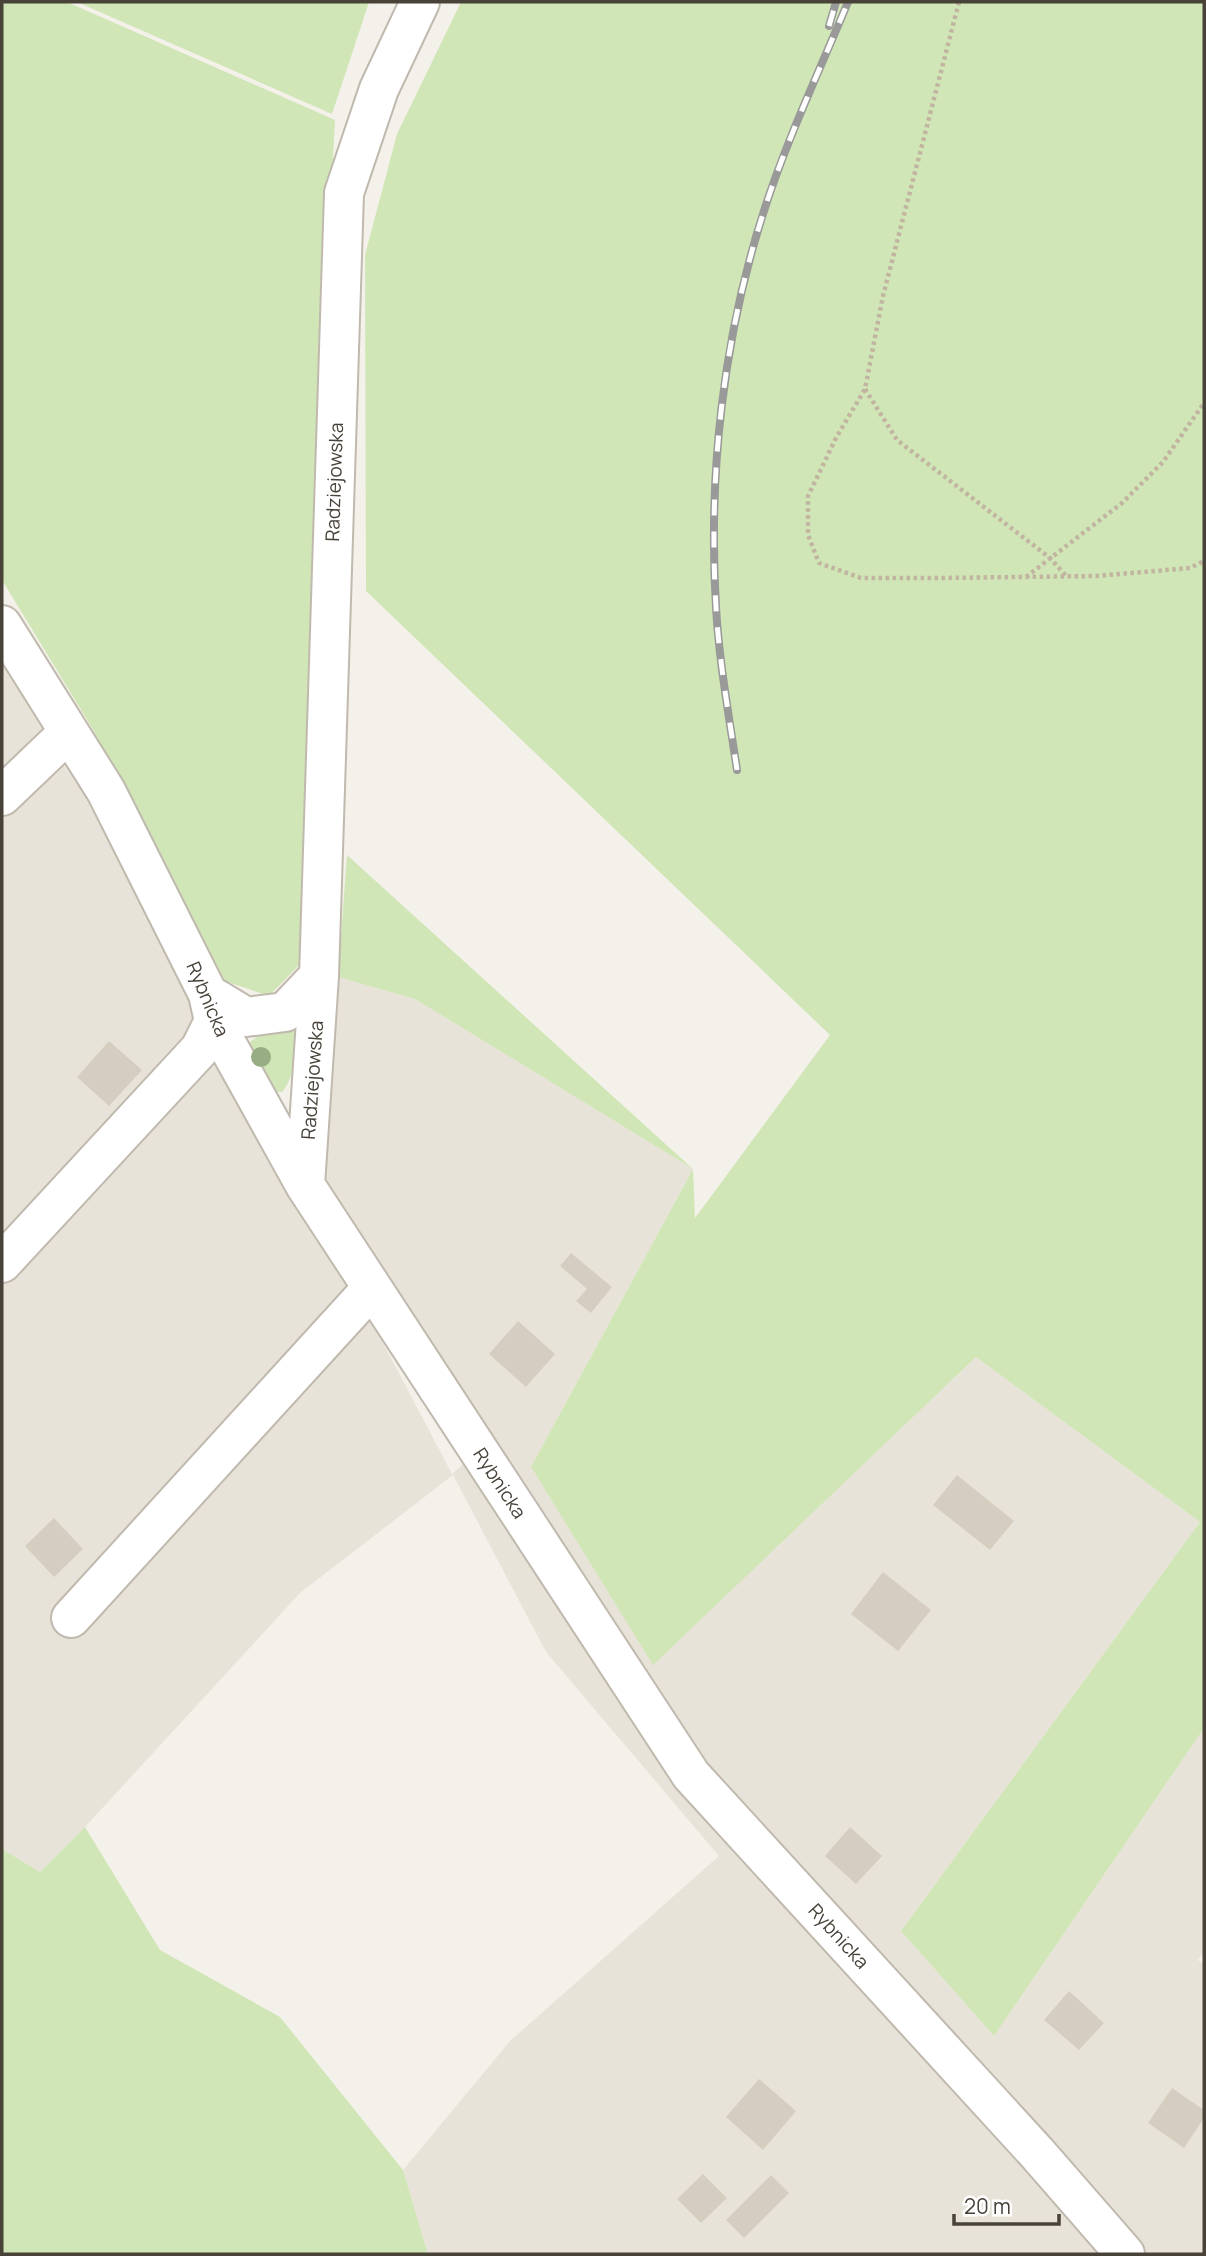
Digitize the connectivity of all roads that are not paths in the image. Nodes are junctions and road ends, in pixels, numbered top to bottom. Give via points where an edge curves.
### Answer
1 (420, 2) edge
2 (2, 625) edge
3 (69, 732) junction
4 (2, 796) edge
5 (319, 976) junction
6 (211, 1007) junction
7 (305, 1185) junction
8 (2, 1263) edge
9 (372, 1288) junction
10 (71, 1618) dead end
11 (1125, 2254) edge

1 - 5 street, Radziejowska via 379,89 344,193
2 - 3 street, Rybnicka
3 - 4 street
3 - 6 street, Rybnicka via 106,791
5 - 6 street, Radziejowska via 285,1012 246,1017
5 - 7 street, Radziejowska
6 - 7 street, Rybnicka
6 - 8 street via 200,1049
7 - 9 street, Rybnicka
9 - 10 street
9 - 11 street, Rybnicka via 691,1775

